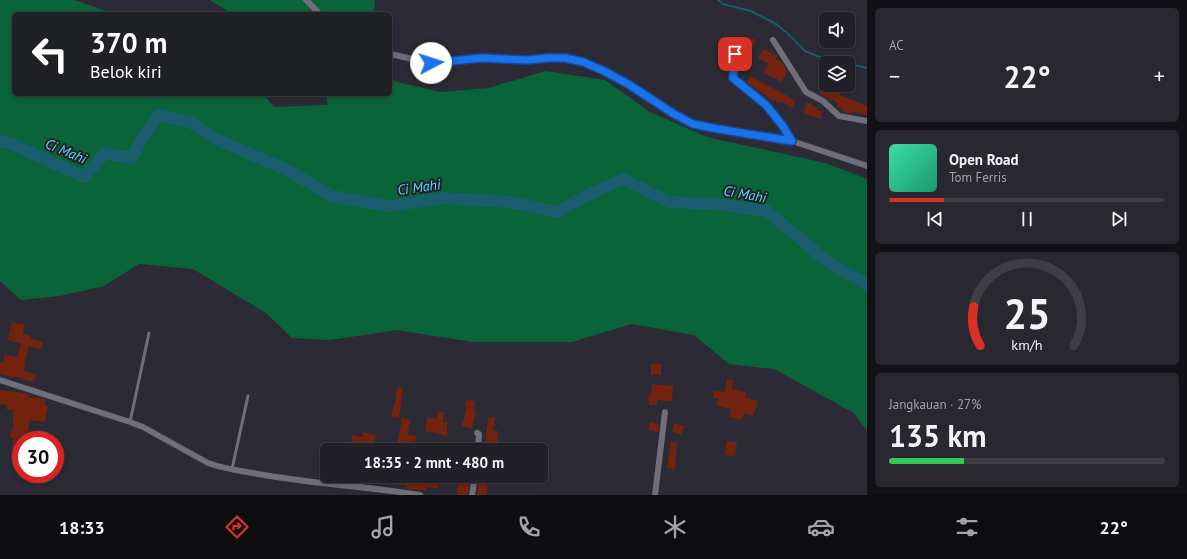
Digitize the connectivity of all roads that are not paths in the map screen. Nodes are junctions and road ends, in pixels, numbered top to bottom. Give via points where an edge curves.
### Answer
1 (306, 0) edge
2 (318, 12) edge
3 (773, 40) dead end
4 (392, 54) edge
5 (735, 54) dead end
6 (867, 121) edge
7 (792, 141) junction
8 (867, 166) edge
9 (149, 333) dead end
10 (0, 380) edge
11 (248, 396) dead end
12 (665, 412) dead end
13 (130, 422) junction
14 (477, 433) dead end
15 (478, 443) edge
16 (232, 469) junction
17 (473, 483) edge
18 (420, 495) edge
19 (472, 495) edge
20 (655, 495) edge

1 - 2 street
3 - 6 street via 806,92 839,116
4 - 7 street via 431,63 481,58 565,58 604,71 693,124
5 - 7 street via 733,78 766,105
7 - 8 street
9 - 13 lane
10 - 13 street
11 - 16 lane
12 - 20 street
13 - 16 street via 208,463
14 - 15 street
16 - 18 street
17 - 19 street

